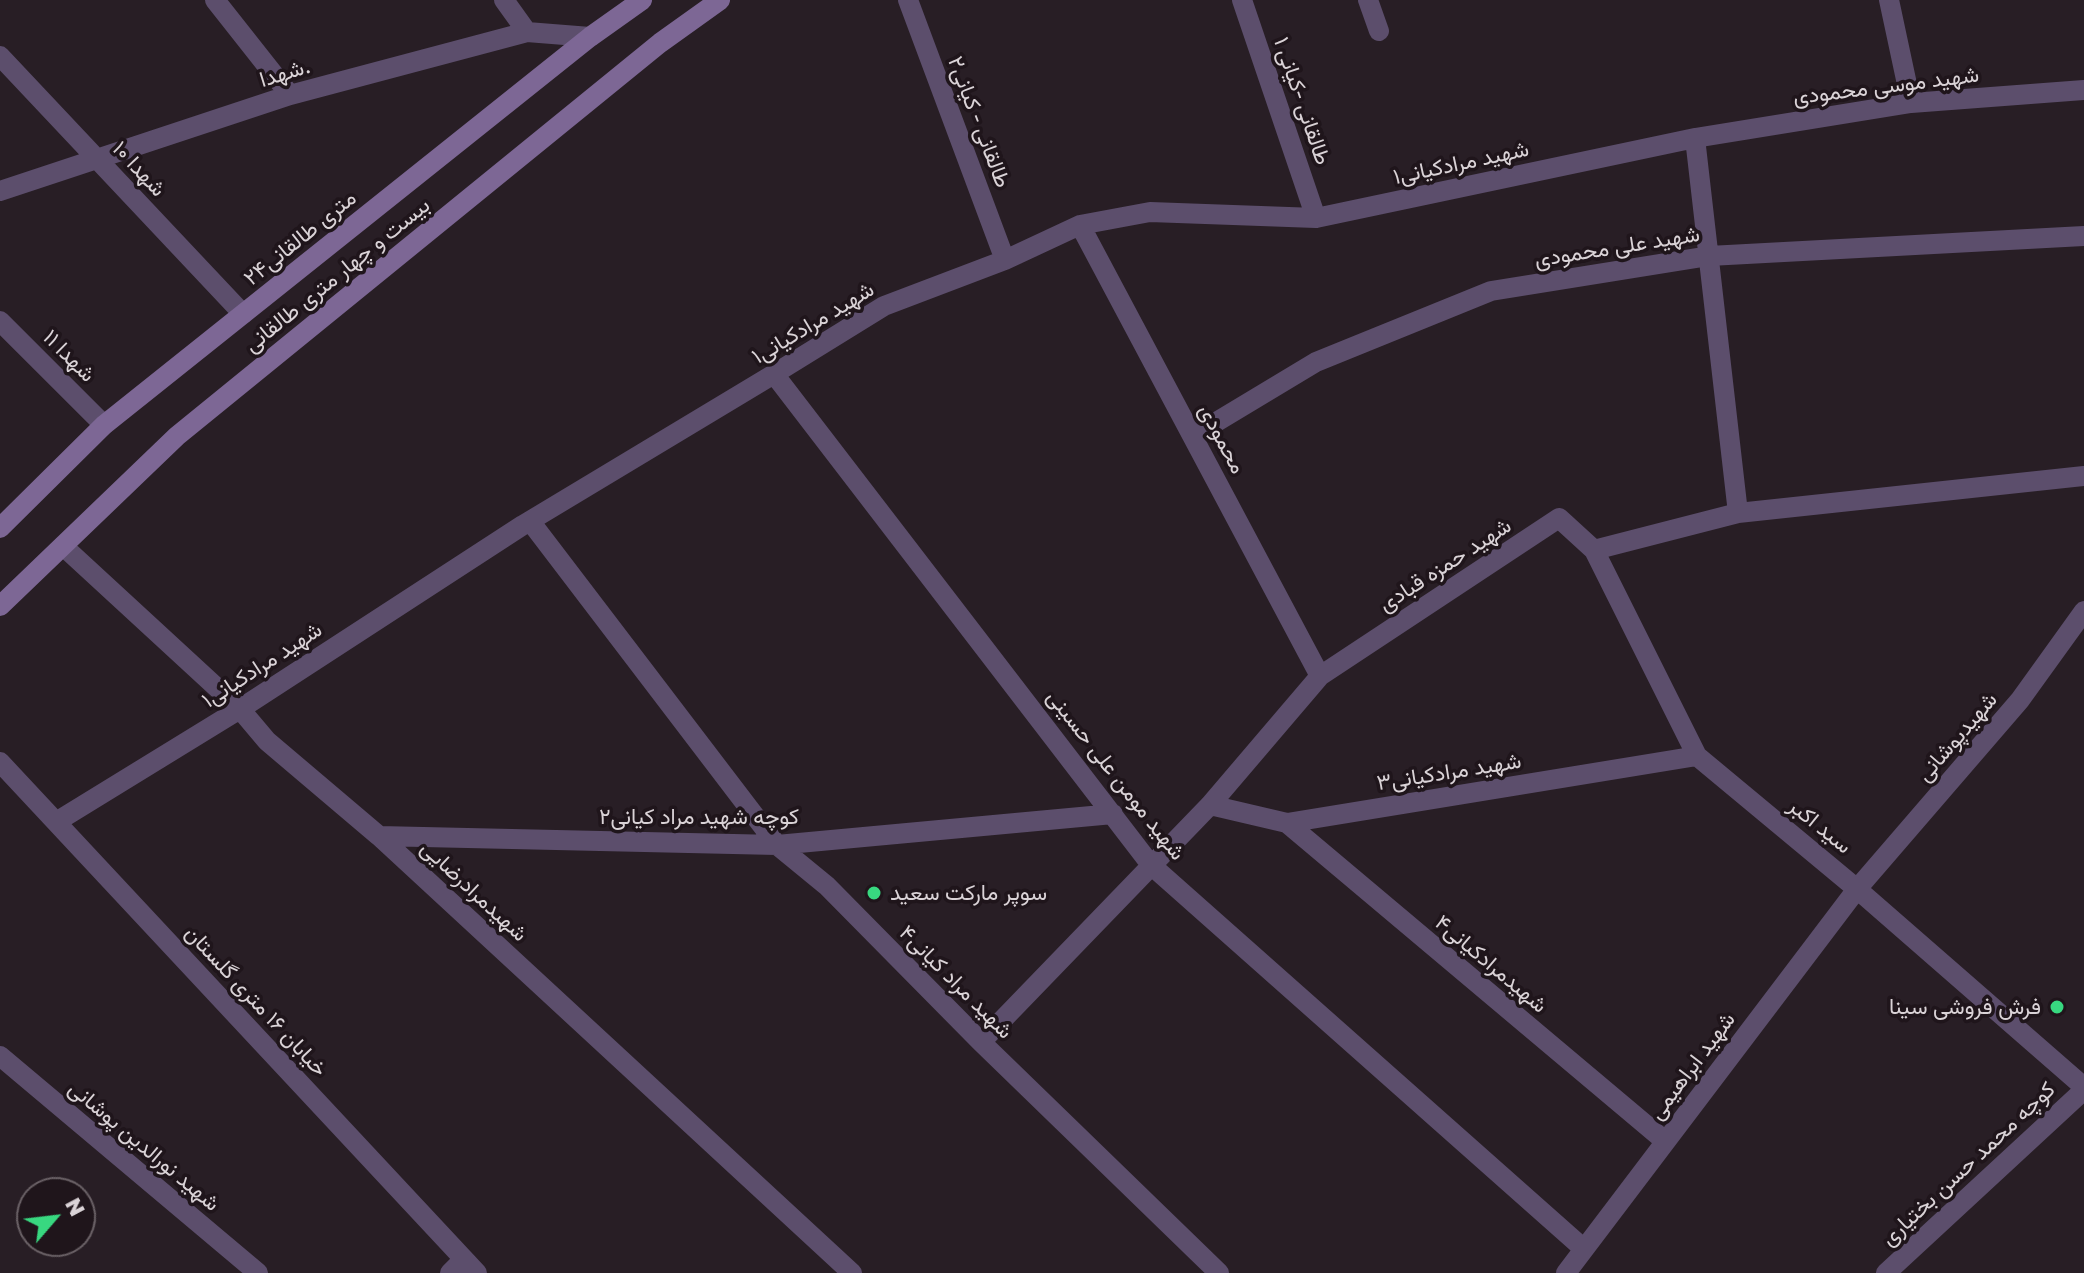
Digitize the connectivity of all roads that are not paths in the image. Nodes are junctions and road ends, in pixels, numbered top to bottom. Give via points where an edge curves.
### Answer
1 (215, 0) edge
2 (504, 0) edge
3 (642, 0) edge
4 (720, 0) edge
5 (908, 0) edge
6 (1242, 0) edge
7 (1368, 0) edge
8 (1889, 0) edge
9 (1379, 31) dead end
10 (527, 32) junction
11 (590, 37) junction
12 (0, 56) edge
13 (2084, 90) edge
14 (290, 95) junction
15 (1911, 103) junction
16 (1695, 138) junction
17 (97, 159) junction
18 (0, 191) edge
19 (1316, 218) junction
20 (1080, 225) junction
21 (2084, 236) edge
22 (1709, 256) junction
23 (1005, 260) junction
24 (243, 314) junction
25 (0, 321) edge
26 (774, 374) junction
27 (104, 425) junction
28 (1193, 436) junction
29 (2084, 476) edge
30 (1738, 513) junction
31 (530, 521) junction
32 (0, 528) edge
33 (63, 546) junction
34 (1594, 550) junction
35 (0, 606) edge
36 (2084, 611) edge
37 (1320, 676) junction
38 (240, 709) junction
39 (1697, 756) junction
40 (0, 762) edge
41 (1210, 805) junction
42 (1113, 814) junction
43 (56, 822) junction
44 (1287, 823) junction
45 (379, 836) junction
46 (777, 845) junction
47 (1151, 865) junction
48 (1857, 889) junction
49 (981, 1042) junction
50 (0, 1056) edge
51 (2084, 1089) edge
52 (1665, 1141) junction
53 (1584, 1249) junction
54 (464, 1268) edge
55 (258, 1273) edge
56 (852, 1273) edge
57 (1219, 1273) edge
58 (1566, 1273) edge
59 (1886, 1273) edge

1 - 14 street
2 - 10 street
3 - 11 main road, ۲۴متری طالقانی
4 - 33 main road, بیست و چهار متری طالقانی via 660,43 177,436
5 - 23 street, طالقانی - کیانی۲
6 - 19 street, طالقانی -کیانی ۱
7 - 9 street
8 - 15 street
10 - 11 street, شهدا.
10 - 14 street, شهدا.
11 - 24 main road, ۲۴متری طالقانی
12 - 17 street, شهدا ۱۰
13 - 15 street, شهید موسی محمودی
14 - 17 street, شهدا.
15 - 16 street, شهید موسی محمودی
16 - 19 street, شهید مرادکیانی۱
16 - 22 street
17 - 18 street, شهدا.
17 - 24 street, شهدا ۱۰
19 - 20 street, شهید مرادکیانی۱ via 1150,212
20 - 23 street, شهید مرادکیانی۱
20 - 28 street, محمودی
21 - 22 street, شهید علی محمودی
22 - 28 street, شهید علی محمودی via 1491,291 1316,362
22 - 30 street
23 - 26 street, شهید مرادکیانی۱ via 884,306
24 - 27 main road, ۲۴متری طالقانی
25 - 27 street, شهدا ۱۱
26 - 31 street, شهید مرادکیانی۱
26 - 42 street, شهید مومن علی حسینی
27 - 32 main road, ۲۴متری طالقانی
28 - 37 street, محمودی
29 - 30 street
30 - 34 street
31 - 38 street, شهید مرادکیانی۱
31 - 46 street, شهید مراد کیانی۴
33 - 35 main road, بیست و چهار متری طالقانی
33 - 38 street, شهیدمرادرضایی
34 - 37 street, شهید حمزه قبادی via 1559,518
34 - 39 street, سید اکبر
36 - 48 street, شهیدپوشانی via 2020,700
37 - 41 street, شهید حمزه قبادی
38 - 43 street, شهید مرادکیانی۱
38 - 45 street, شهیدمرادرضایی via 267,741
39 - 44 street, شهید مرادکیانی۳
39 - 48 street, سید اکبر
40 - 43 street, خیابان ۱۶ متری گلستان
41 - 44 street, شهید مرادکیانی۳
41 - 47 street, شهید حمزه قبادی
42 - 46 street, کوچه شهید مراد کیانی۲
42 - 47 street, شهید مومن علی حسینی
43 - 54 street, خیابان ۱۶ متری گلستان
44 - 52 street, شهیدمرادکیانی۴
45 - 46 street, کوچه شهید مراد کیانی۲
45 - 56 street, شهیدمرادرضایی
46 - 49 street, شهید مراد کیانی۴ via 827,886
47 - 49 street, شهید حمزه قبادی
47 - 53 street, شهید مومن علی حسینی
48 - 51 street, سید اکبر
48 - 52 street, شهید ابراهیمی
49 - 57 street, شهید مراد کیانی۴
50 - 55 street, شهید نورالدین پوشانی
51 - 59 street, کوچه محمد حسن بختیاری
52 - 53 street, شهید ابراهیمی
53 - 58 street, شهید ابراهیمی

